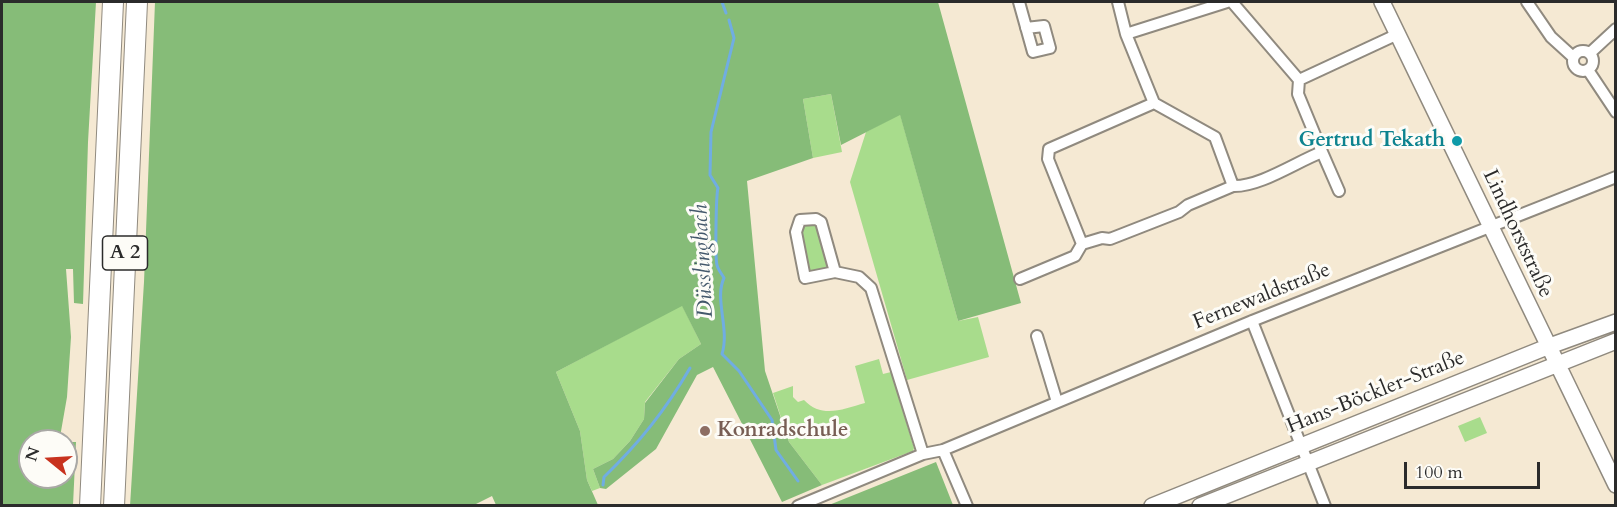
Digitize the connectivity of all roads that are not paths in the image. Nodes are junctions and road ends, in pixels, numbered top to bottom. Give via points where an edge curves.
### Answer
1 (113, 2) edge
2 (137, 2) edge
3 (1019, 2) edge
4 (1118, 2) edge
5 (1227, 2) edge
6 (1232, 2) edge
7 (1382, 2) edge
8 (1527, 2) edge
9 (1026, 28) dead end
10 (1616, 29) edge
11 (1126, 34) junction
12 (1398, 34) junction
13 (1590, 53) junction
14 (1573, 57) junction
15 (1588, 70) junction
16 (1299, 80) junction
17 (1154, 103) junction
18 (1616, 111) edge
19 (1322, 152) junction
20 (1616, 177) edge
21 (1233, 186) junction
22 (1340, 192) dead end
23 (1490, 227) junction
24 (1082, 244) junction
25 (835, 272) junction
26 (1020, 279) dead end
27 (1252, 321) junction
28 (1616, 322) edge
29 (1037, 336) dead end
30 (1616, 341) edge
31 (1547, 347) junction
32 (1556, 363) junction
33 (1056, 402) junction
34 (1302, 446) junction
35 (943, 450) junction
36 (923, 454) junction
37 (1308, 463) junction
38 (1616, 485) edge
39 (90, 506) edge
40 (114, 506) edge
41 (798, 506) edge
42 (967, 506) edge
43 (1152, 506) edge
44 (1200, 506) edge
45 (1325, 506) edge

1 - 39 highway, A 2
2 - 40 highway, A 2
3 - 9 street
4 - 11 street
5 - 11 street
6 - 16 street
7 - 12 main road, Lindhorststraße
8 - 14 street via 1551,37
10 - 13 street
11 - 17 street
12 - 16 street
12 - 23 main road, Lindhorststraße
13 - 14 street via 1579,52
13 - 15 street via 1593,64
14 - 15 street via 1576,69
15 - 18 street
16 - 19 street via 1298,94
17 - 21 street via 1215,137
17 - 24 street via 1049,148 1048,159
19 - 21 street via 1281,172
19 - 22 street
20 - 23 street, Fernewaldstraße
21 - 24 street via 1110,239
23 - 27 street, Fernewaldstraße
23 - 31 main road, Lindhorststraße
24 - 26 street via 1075,256
25 - 25 street via 805,278 796,232 800,220 821,222
25 - 36 street via 859,277 871,288
27 - 33 street, Fernewaldstraße
27 - 34 street
28 - 31 main road, Hans-Böckler-Straße
29 - 33 street
30 - 32 main road, Hans-Böckler-Straße
31 - 32 main road, Lindhorststraße
31 - 34 main road, Hans-Böckler-Straße
32 - 37 main road, Hans-Böckler-Straße
32 - 38 main road, Lindhorststraße
33 - 35 street, Fernewaldstraße
34 - 37 street
34 - 43 main road, Hans-Böckler-Straße
35 - 36 street, Fernewaldstraße
35 - 42 street
36 - 41 street, Fernewaldstraße
37 - 44 main road, Hans-Böckler-Straße
37 - 45 street

